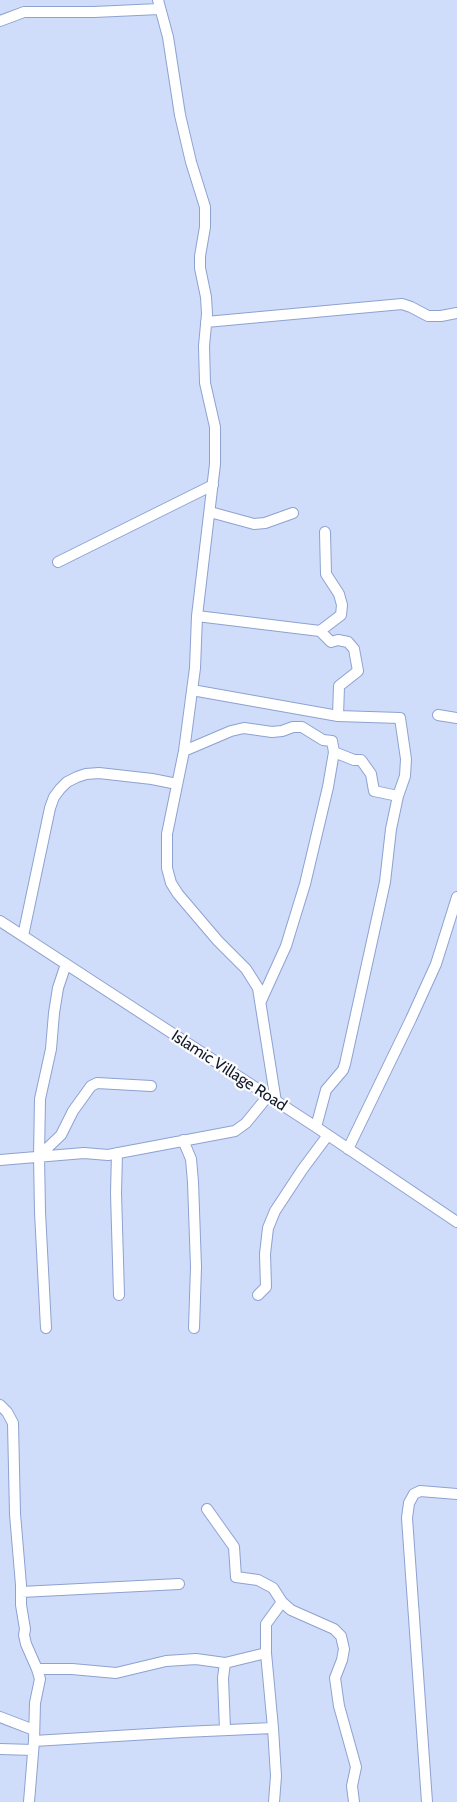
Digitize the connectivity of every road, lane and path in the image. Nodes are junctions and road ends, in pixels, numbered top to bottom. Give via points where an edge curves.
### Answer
1 (159, 4) edge
2 (0, 21) edge
3 (457, 313) edge
4 (206, 322) junction
5 (213, 485) junction
6 (210, 512) junction
7 (293, 512) dead end
8 (325, 532) dead end
9 (58, 562) dead end
10 (197, 616) junction
11 (320, 631) junction
12 (192, 690) junction
13 (438, 715) dead end
14 (338, 716) junction
15 (457, 718) edge
16 (184, 751) junction
17 (334, 752) junction
18 (177, 784) junction
19 (398, 796) junction
20 (457, 897) edge
21 (0, 921) edge
22 (23, 936) junction
23 (66, 964) junction
24 (261, 1001) junction
25 (151, 1086) dead end
26 (272, 1099) junction
27 (316, 1128) junction
28 (328, 1135) junction
29 (184, 1140) junction
30 (348, 1149) junction
31 (117, 1153) junction
32 (39, 1156) junction
33 (0, 1160) edge
34 (457, 1222) edge
35 (258, 1295) dead end
36 (119, 1296) dead end
37 (46, 1328) dead end
38 (194, 1328) dead end
39 (0, 1405) edge
40 (457, 1494) edge
41 (207, 1509) dead end
42 (179, 1584) dead end
43 (21, 1592) junction
44 (282, 1602) junction
45 (266, 1654) junction
46 (225, 1663) junction
47 (37, 1669) junction
48 (0, 1717) edge
49 (273, 1728) junction
50 (225, 1730) junction
51 (34, 1740) junction
52 (0, 1749) edge
53 (29, 1802) edge
54 (274, 1802) edge
55 (354, 1802) edge
56 (427, 1802) edge

1 - 2 street via 94,12 24,12
1 - 4 street via 168,37 180,115 205,207 200,268 206,297
3 - 4 street via 428,316 402,304
4 - 5 street via 205,383 215,427
5 - 6 street
5 - 9 street
6 - 7 street via 254,524
6 - 10 street
8 - 11 street via 326,574 342,605 341,615
10 - 11 street
10 - 12 street
11 - 14 street via 331,642 348,642 354,649 357,662 358,671 339,686
12 - 14 street
12 - 16 street
13 - 15 street
14 - 19 street via 400,718 406,759 405,776
16 - 17 street via 238,730 272,732 302,727 316,737 332,741
16 - 18 street
17 - 19 street via 361,760 371,774 374,791
17 - 24 street via 306,884 286,946
18 - 22 street via 99,773 86,774 67,782 54,797 50,808
18 - 24 street via 167,834 167,868 171,883 206,927 246,969 258,988
19 - 27 street via 385,882 345,1064 326,1090
20 - 30 street via 436,964
21 - 22 street, Islamic Village Road
22 - 23 street, Islamic Village Road
23 - 26 street, Islamic Village Road
23 - 32 street via 58,988 52,1048 40,1099
24 - 26 street
25 - 32 street via 97,1083 91,1086 61,1135
26 - 27 street, Islamic Village Road
26 - 29 street via 235,1132
27 - 28 street, Islamic Village Road
28 - 30 street, Islamic Village Road
28 - 35 street via 275,1211 268,1228 266,1288
29 - 31 street
29 - 38 street via 191,1159 196,1235
30 - 34 street, Islamic Village Road
31 - 32 street
31 - 36 street
32 - 33 street
32 - 37 street
39 - 43 street via 13,1423
40 - 56 street via 420,1491 409,1502 407,1518
41 - 44 street via 234,1547 236,1577 258,1580 273,1588
42 - 43 street
43 - 47 street via 26,1644
44 - 45 street via 266,1624
44 - 55 street via 291,1610 334,1629 341,1636 344,1649 335,1678 339,1706 356,1767 352,1786
45 - 46 street
45 - 49 street
46 - 47 street via 196,1659 166,1661 116,1673
46 - 50 street via 222,1678
47 - 51 street via 40,1679 35,1703
48 - 51 street
49 - 50 street
49 - 54 street
50 - 51 street
51 - 52 street
51 - 53 street

